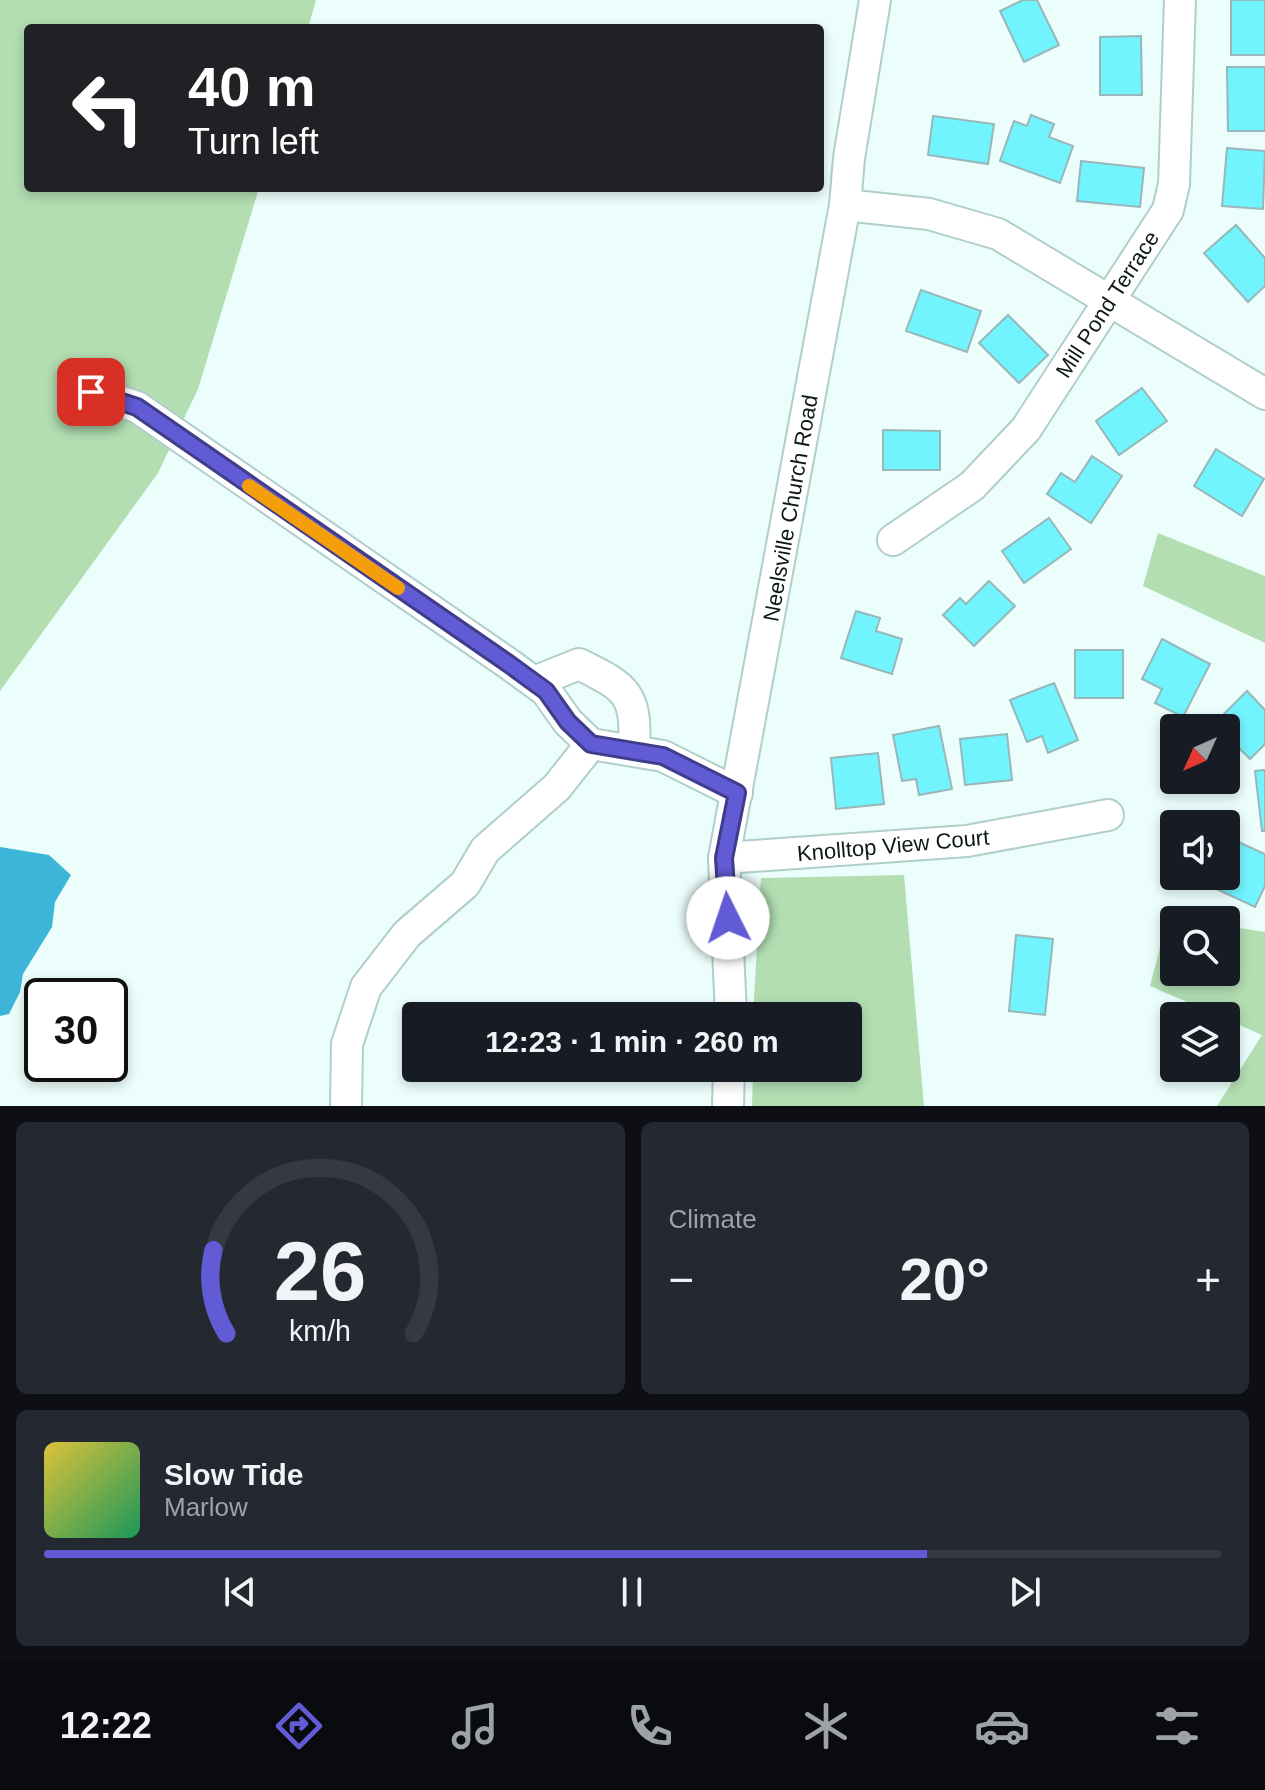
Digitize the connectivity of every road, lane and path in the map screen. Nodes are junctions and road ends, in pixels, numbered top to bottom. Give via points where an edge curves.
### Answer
1 (875, 0) edge
2 (1180, 0) edge
3 (845, 205) junction
4 (1112, 299) junction
5 (91, 392) dead end
6 (1265, 394) edge
7 (893, 540) dead end
8 (534, 682) junction
9 (591, 744) junction
10 (634, 750) junction
11 (737, 793) junction
12 (1108, 815) dead end
13 (724, 858) junction
14 (730, 1002) edge
15 (729, 1082) edge
16 (346, 1106) edge
17 (728, 1106) edge

1 - 3 street, Neelsville Church Road
2 - 4 street, Mill Pond Terrace via 1174,184 1168,210
3 - 4 street via 929,214 998,234
3 - 11 street, Neelsville Church Road
4 - 6 street
4 - 7 street, Mill Pond Terrace via 1026,429 972,486
5 - 8 street via 137,407
8 - 9 street
8 - 10 street via 579,664 618,684 636,716
9 - 10 street
9 - 16 street via 557,787 485,850 465,884 407,934 366,987 347,1044
10 - 11 street via 663,756
11 - 13 street, Neelsville Church Road
12 - 13 street, Knolltop View Court via 967,841
13 - 14 street, Neelsville Church Road
15 - 17 street

